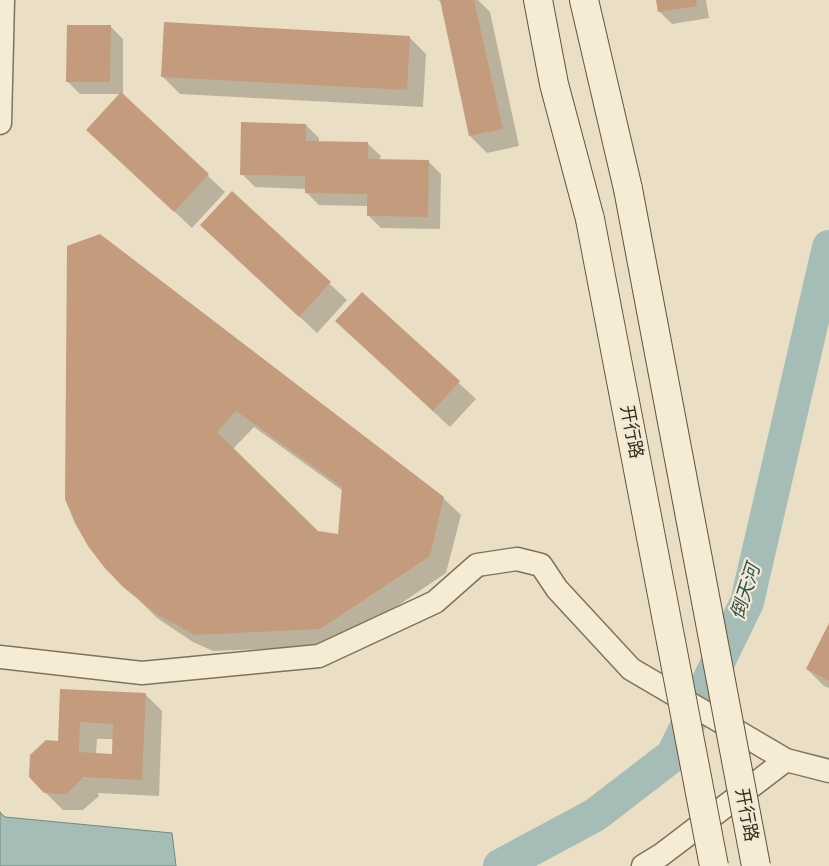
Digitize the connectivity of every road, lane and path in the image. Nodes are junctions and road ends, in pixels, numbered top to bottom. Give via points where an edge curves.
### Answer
1 (3, 0) edge
2 (538, 0) edge
3 (584, 0) edge
4 (0, 123) edge
5 (0, 657) edge
6 (786, 760) junction
7 (829, 771) edge
8 (643, 866) edge
9 (714, 866) edge
10 (756, 866) edge

1 - 4 street
2 - 9 main road, 开行路, bridge via 554,84 590,219
3 - 10 main road, 开行路, bridge via 628,189
5 - 6 street, bridge via 142,673 319,656 435,602 476,565 516,558 541,565 558,589 631,669
6 - 7 street
6 - 8 street

